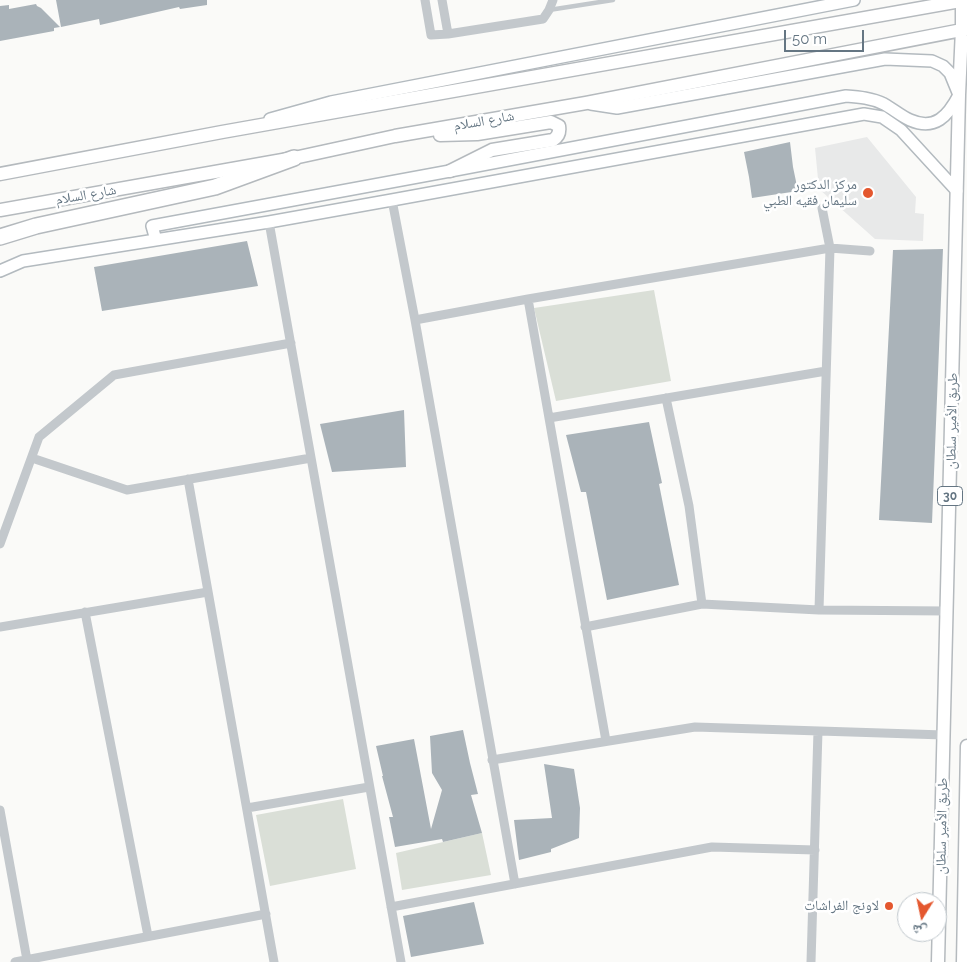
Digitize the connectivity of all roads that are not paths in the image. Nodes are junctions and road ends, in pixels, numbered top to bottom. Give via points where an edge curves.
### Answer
1 (425, 0) edge
2 (442, 0) edge
3 (553, 0) edge
4 (613, 0) edge
5 (854, 0) edge
6 (962, 0) edge
7 (966, 0) edge
8 (549, 10) junction
9 (965, 29) edge
10 (448, 34) junction
11 (958, 95) junction
12 (586, 103) junction
13 (222, 132) junction
14 (395, 136) junction
15 (294, 158) junction
16 (450, 171) junction
17 (0, 174) edge
18 (957, 191) junction
19 (392, 200) junction
20 (822, 208) dead end
21 (0, 210) edge
22 (269, 222) junction
23 (0, 237) edge
24 (156, 240) junction
25 (830, 248) junction
26 (870, 251) dead end
27 (0, 271) edge
28 (528, 298) junction
29 (415, 320) junction
30 (291, 344) junction
31 (826, 372) junction
32 (666, 398) junction
33 (549, 418) junction
34 (32, 458) junction
35 (311, 458) junction
36 (188, 479) junction
37 (0, 544) edge
38 (208, 592) junction
39 (702, 604) junction
40 (819, 610) junction
41 (85, 612) junction
42 (947, 612) junction
43 (0, 627) edge
44 (585, 627) junction
45 (818, 731) junction
46 (944, 735) junction
47 (606, 741) junction
48 (967, 746) edge
49 (492, 760) junction
50 (370, 787) junction
51 (247, 808) junction
52 (0, 810) edge
53 (815, 850) junction
54 (966, 864) edge
55 (515, 884) junction
56 (966, 888) edge
57 (391, 907) junction
58 (266, 914) junction
59 (965, 927) edge
60 (148, 936) junction
61 (27, 960) junction
62 (15, 962) edge
63 (274, 962) edge
64 (401, 962) edge
65 (811, 962) edge
66 (938, 962) edge
67 (963, 962) edge

1 - 10 street via 431,35
2 - 10 street
3 - 8 street
4 - 8 lane
5 - 13 main road via 331,102
6 - 7 main road
6 - 9 main road, طريق الأمير سلطان / 30
6 - 13 main road
8 - 10 street via 543,20
9 - 11 main road, طريق الأمير سلطان / 30
9 - 12 main road, شارع السلام
11 - 12 main road via 950,73 943,66 932,61 885,59 617,108
11 - 16 main road via 944,117 922,124 866,98 846,96
11 - 18 main road, طريق الأمير سلطان / 30
12 - 14 main road, شارع السلام
13 - 17 main road
14 - 15 main road, شارع السلام
14 - 16 main road via 477,134 551,122 558,126 557,138 553,140 492,150
15 - 21 main road, شارع السلام
15 - 23 highway via 215,187 36,226
16 - 24 main road via 152,226
18 - 19 main road via 901,130 882,117 864,114
18 - 42 main road, طريق الأمير سلطان / 30
19 - 22 main road
19 - 29 street
20 - 25 street
22 - 24 main road
22 - 30 street
24 - 27 main road via 23,262
25 - 26 street
25 - 28 street
25 - 31 street
28 - 29 street
28 - 33 street
29 - 49 street
30 - 34 street via 114,375 39,437
30 - 35 street
31 - 32 street
31 - 40 street
32 - 33 street
32 - 39 street via 689,506
33 - 44 street
34 - 36 street via 127,490
34 - 37 street
35 - 36 street
35 - 50 street
36 - 38 street
38 - 41 street
38 - 51 street
39 - 40 street
39 - 44 street
40 - 42 street
41 - 43 street
41 - 60 street
42 - 46 main road, طريق الأمير سلطان / 30
44 - 47 street
45 - 46 street
45 - 47 street via 695,727
45 - 53 street
46 - 66 main road, طريق الأمير سلطان / 30
47 - 49 street
48 - 54 main road, طريق الأمير سلطان
49 - 55 street
50 - 51 street
50 - 57 street
51 - 58 street
52 - 61 street
53 - 55 street via 712,847
53 - 65 street
54 - 56 main road, طريق الأمير سلطان
55 - 57 street
56 - 59 main road, طريق الأمير سلطان
57 - 64 street
58 - 60 street
58 - 63 street
59 - 67 main road, طريق الأمير سلطان
60 - 61 street
61 - 62 street

